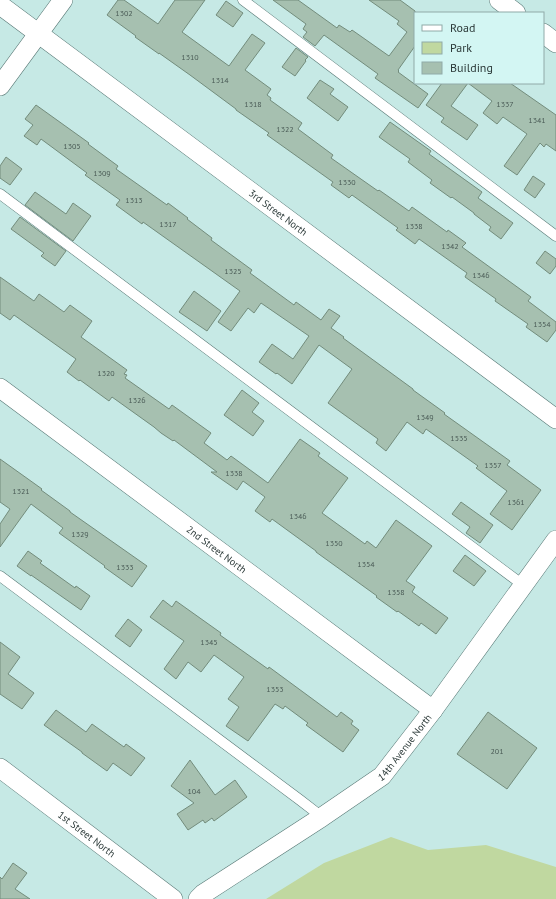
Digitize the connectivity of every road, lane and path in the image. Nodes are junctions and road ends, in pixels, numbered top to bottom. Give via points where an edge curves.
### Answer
1 (63, 0) edge
2 (243, 0) edge
3 (499, 0) edge
4 (0, 5) edge
5 (515, 12) edge
6 (38, 34) junction
7 (544, 34) edge
8 (556, 43) edge
9 (0, 86) edge
10 (0, 194) edge
11 (556, 236) edge
12 (0, 388) edge
13 (556, 419) edge
14 (556, 540) edge
15 (0, 576) edge
16 (523, 585) junction
17 (433, 710) junction
18 (0, 768) edge
19 (322, 817) junction
20 (173, 899) edge
21 (198, 899) edge

1 - 6 street
2 - 11 lane
3 - 5 street
4 - 6 street, 3rd Street North
6 - 9 street
6 - 13 street, 3rd Street North
7 - 8 street
10 - 16 lane
12 - 17 street, 2nd Street North
14 - 16 street, 14th Avenue North
15 - 19 lane
16 - 17 street, 14th Avenue North
17 - 19 street, 14th Avenue North via 382,776
18 - 20 street, 1st Street North
19 - 21 street, 14th Avenue North

